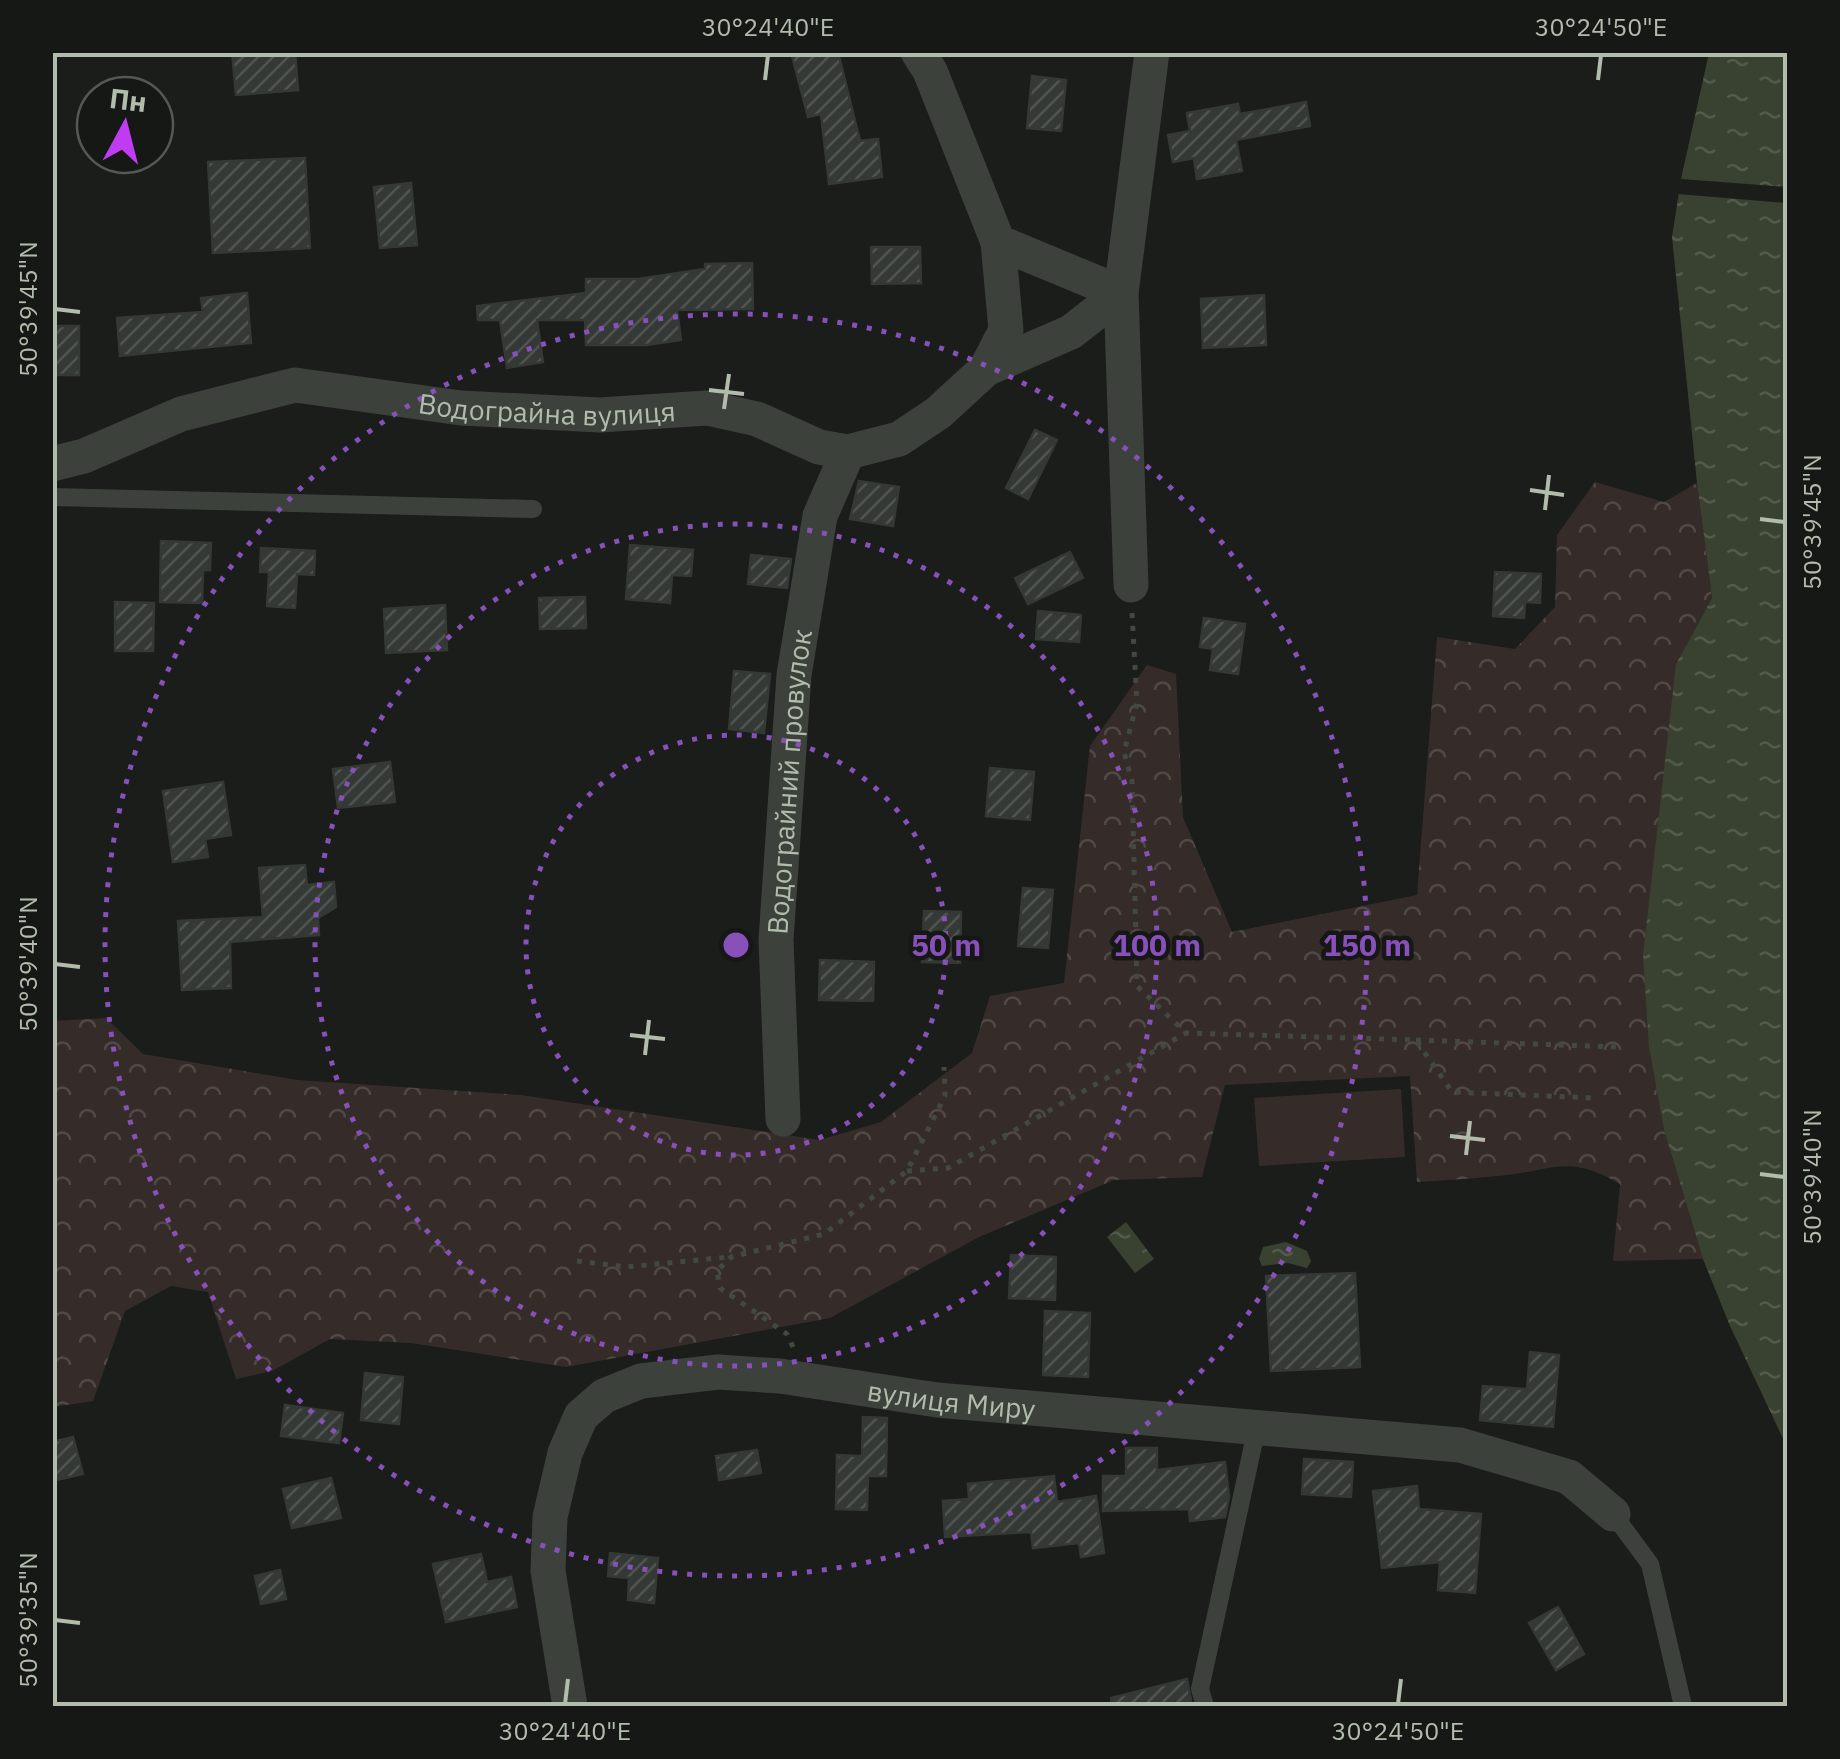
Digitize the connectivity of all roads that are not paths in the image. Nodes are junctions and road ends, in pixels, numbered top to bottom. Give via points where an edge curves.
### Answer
1 (918, 52) edge
2 (1152, 52) edge
3 (998, 242) junction
4 (1121, 293) junction
5 (986, 370) junction
6 (848, 452) junction
7 (52, 464) edge
8 (52, 496) edge
9 (533, 508) dead end
10 (1130, 585) road end
11 (783, 1119) dead end
12 (1258, 1427) junction
13 (1614, 1514) joint
14 (570, 1706) edge
15 (1205, 1706) edge
16 (1683, 1706) edge

1 - 3 street
2 - 4 street
3 - 4 street
3 - 5 street via 1006,330
4 - 5 street, Водограйна вулиця via 1070,332
4 - 10 street
5 - 6 street, Водограйна вулиця via 899,439
6 - 7 street, Водограйна вулиця via 819,448 757,418 707,408 600,415 460,408 294,385 181,414
6 - 11 street, Водограйний провулок via 820,516 794,675 776,940
8 - 9 lane
12 - 13 street, вулиця Миру via 1460,1444 1569,1477
12 - 14 street, вулиця Миру via 937,1400 718,1372 641,1381 604,1396 580,1416 550,1517 548,1571
12 - 15 lane via 1200,1689
13 - 16 lane via 1650,1564

